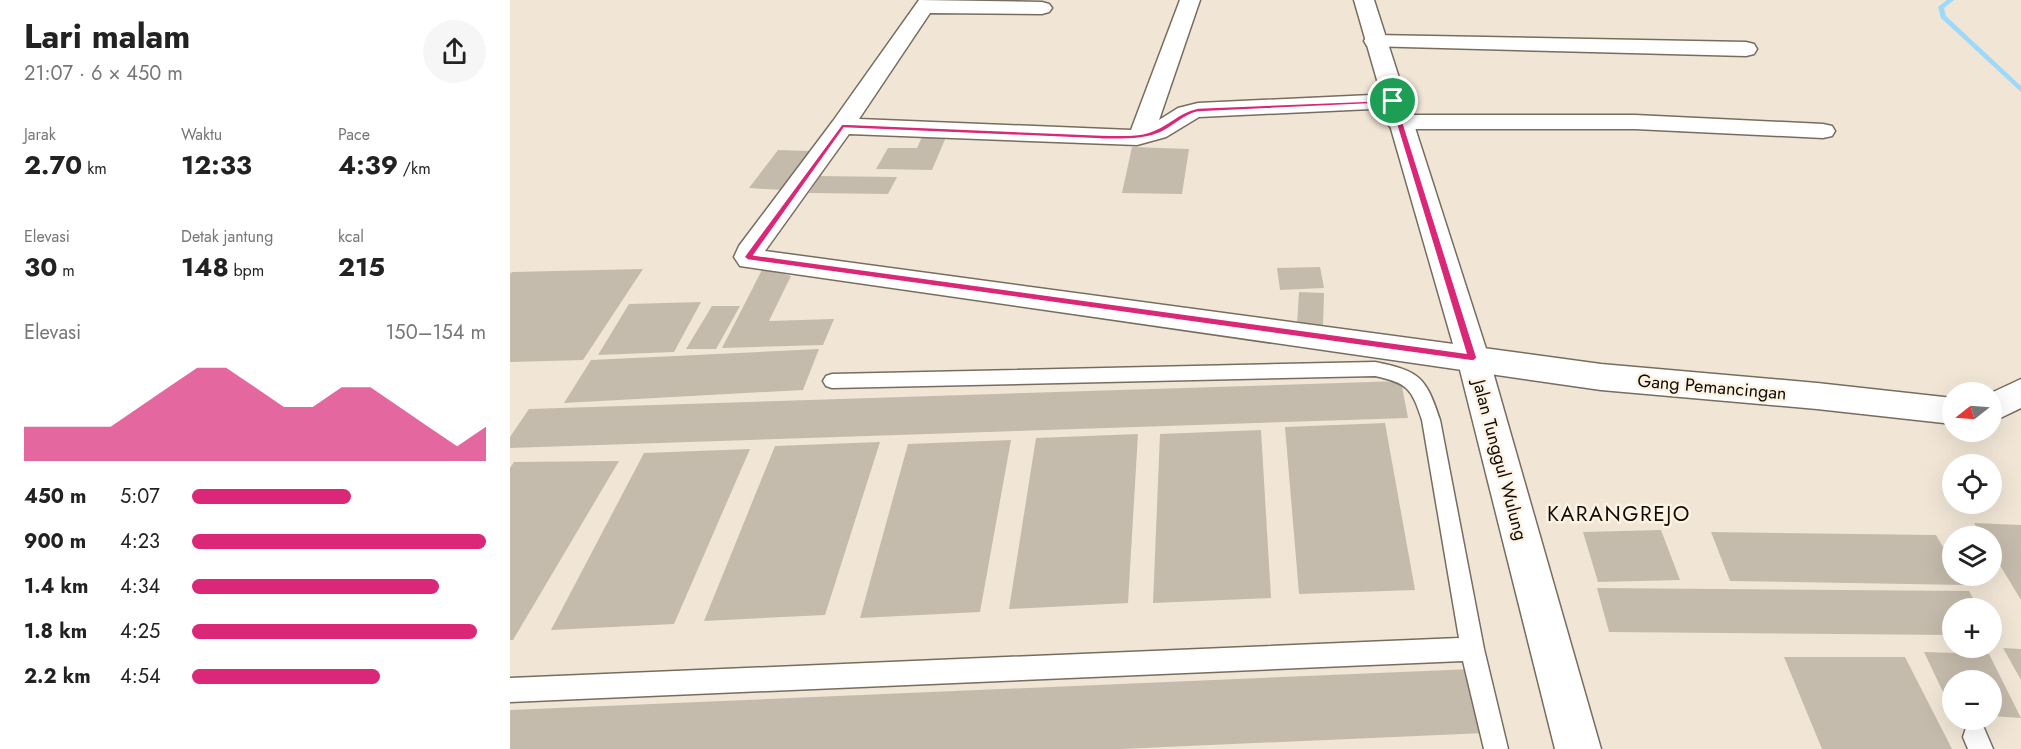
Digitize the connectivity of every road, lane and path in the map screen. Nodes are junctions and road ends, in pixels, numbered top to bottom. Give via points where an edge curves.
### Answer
1 (1190, 0) edge
2 (1364, 0) edge
3 (927, 4) edge
4 (1042, 8) dead end
5 (1376, 40) junction
6 (1746, 49) dead end
7 (1396, 112) junction
8 (842, 126) junction
9 (1823, 131) dead end
10 (1141, 136) junction
11 (1473, 358) junction
12 (832, 381) dead end
13 (2021, 392) edge
14 (2002, 403) edge
15 (1942, 410) edge
16 (1472, 649) junction
17 (510, 690) edge
18 (1496, 749) edge
19 (1578, 749) edge

1 - 10 street
2 - 5 street, Jalan Tunggul Wulung
3 - 4 street
3 - 8 street
5 - 6 street
5 - 7 street, Jalan Tunggul Wulung
7 - 9 street
7 - 10 street via 1198,110
7 - 11 street, Jalan Tunggul Wulung
8 - 10 street
8 - 11 street, Gang Pemancingan via 749,253 750,259
11 - 15 street, Gang Pemancingan via 1601,377
11 - 19 street, Jalan Tunggul Wulung
12 - 16 lane via 1374,369 1412,379 1421,389 1431,420
13 - 14 street
16 - 17 lane
16 - 18 lane

